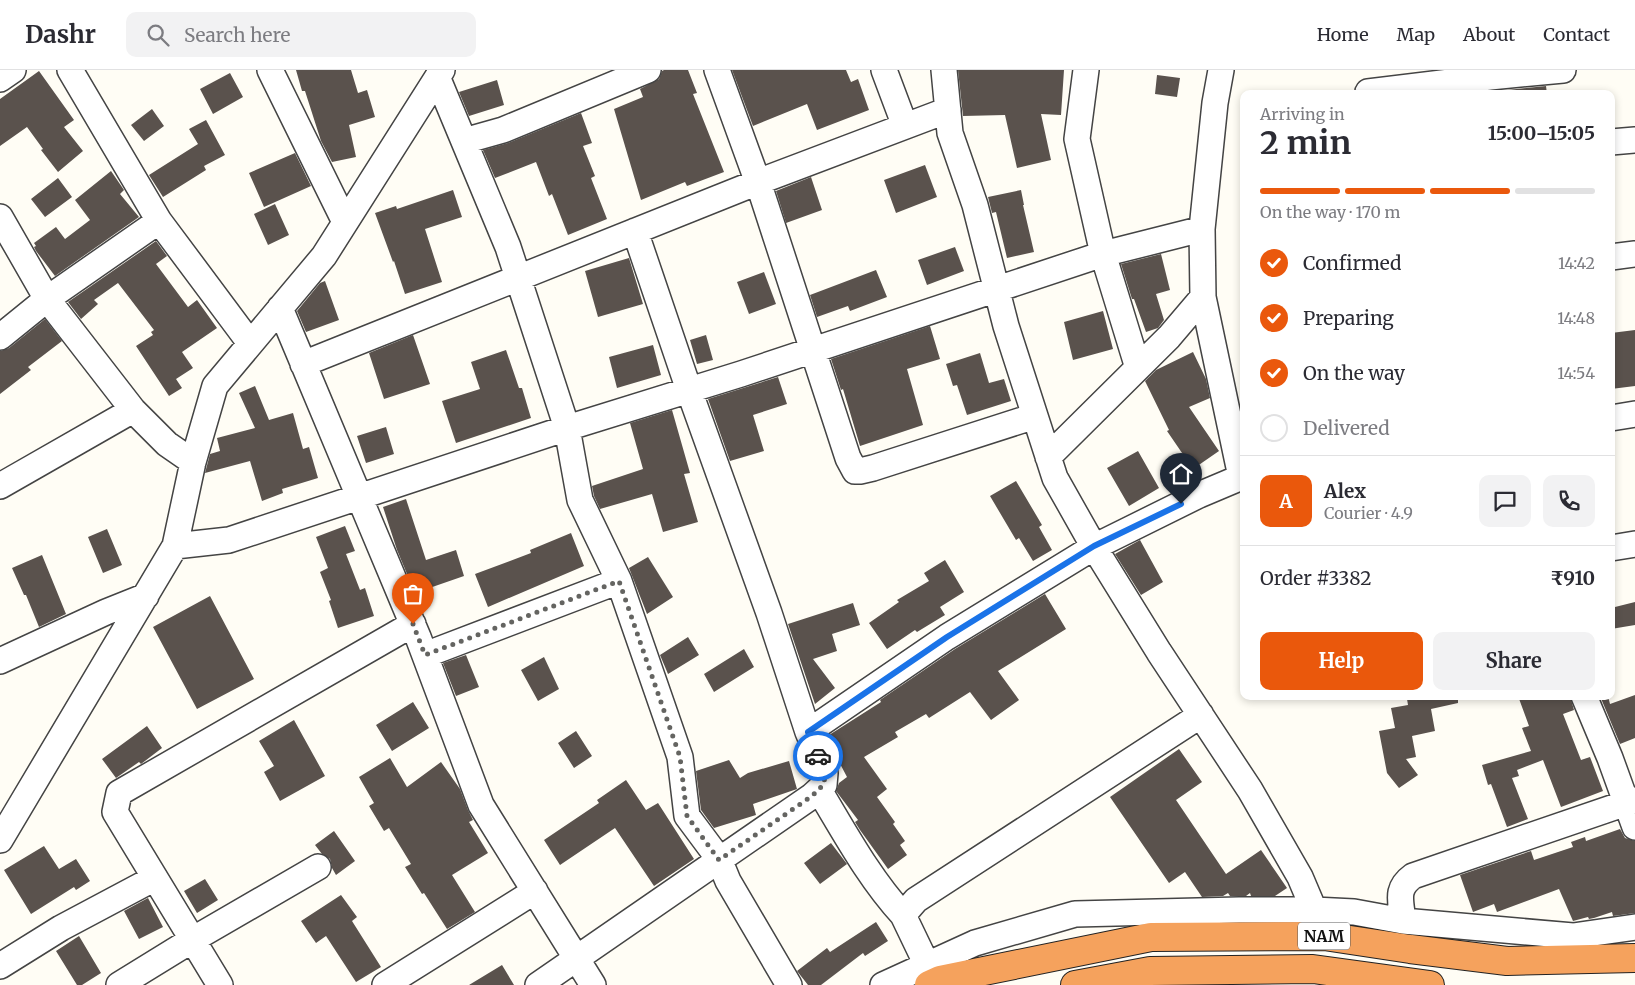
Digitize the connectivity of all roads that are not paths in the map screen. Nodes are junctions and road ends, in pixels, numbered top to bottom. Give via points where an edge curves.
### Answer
1 (13, 70) edge
2 (70, 70) edge
3 (270, 70) edge
4 (648, 70) edge
5 (717, 70) edge
6 (884, 70) edge
7 (944, 70) edge
8 (1086, 70) edge
9 (1221, 70) edge
10 (1563, 70) edge
11 (440, 74) edge
12 (0, 79) edge
13 (1490, 80) edge
14 (1388, 90) edge
15 (948, 110) junction
16 (905, 126) junction
17 (1635, 140) edge
18 (464, 141) junction
19 (1615, 142) edge
20 (758, 182) junction
21 (0, 217) edge
22 (159, 221) junction
23 (345, 222) junction
24 (1202, 229) junction
25 (635, 231) junction
26 (1103, 254) junction
27 (1635, 254) edge
28 (1615, 256) edge
29 (518, 278) junction
30 (996, 289) junction
31 (1203, 297) junction
32 (47, 298) junction
33 (280, 308) junction
34 (0, 337) edge
35 (250, 344) junction
36 (814, 350) junction
37 (303, 364) junction
38 (1138, 368) junction
39 (689, 390) junction
40 (133, 410) junction
41 (1635, 414) edge
42 (1035, 416) junction
43 (1615, 417) edge
44 (567, 428) junction
45 (1048, 457) junction
46 (193, 462) junction
47 (1240, 468) edge
48 (1240, 478) edge
49 (0, 486) edge
50 (360, 498) junction
51 (1635, 544) edge
52 (175, 546) junction
53 (1094, 546) junction
54 (1615, 547) edge
55 (619, 581) junction
56 (146, 596) junction
57 (413, 624) junction
58 (425, 655) junction
59 (0, 661) edge
60 (1586, 700) edge
61 (1200, 715) junction
62 (808, 732) junction
63 (819, 790) junction
64 (1631, 802) edge
65 (1635, 827) edge
66 (0, 840) edge
67 (719, 860) junction
68 (318, 867) dead end
69 (156, 878) junction
70 (535, 891) junction
71 (1314, 910) junction
72 (903, 914) junction
73 (1403, 921) junction
74 (1635, 926) edge
75 (192, 940) junction
76 (576, 958) junction
77 (1635, 958) edge
78 (0, 966) edge
79 (928, 975) edge
80 (119, 985) edge
81 (220, 985) edge
82 (385, 985) edge
83 (538, 985) edge
84 (593, 985) edge
85 (789, 985) edge
86 (883, 985) edge
87 (1075, 985) edge
88 (1430, 985) edge

1 - 12 street
2 - 22 street
3 - 23 street
4 - 18 street via 503,130
5 - 20 street
6 - 16 street
7 - 15 street
8 - 26 street via 1077,139
9 - 24 street
10 - 13 street
11 - 18 street
11 - 23 street
13 - 14 street
15 - 16 street
15 - 30 street via 950,134 975,205
16 - 20 street
17 - 19 street
18 - 29 street
20 - 25 street
20 - 36 street
21 - 32 street
22 - 32 street
22 - 35 street
23 - 33 street via 324,256
24 - 26 street
24 - 31 street
25 - 29 street
25 - 39 street
26 - 30 street
26 - 38 street
27 - 28 street
29 - 37 street
29 - 44 street
30 - 36 street
30 - 42 street
31 - 38 street
31 - 47 street
32 - 34 street
32 - 40 street
33 - 35 street
33 - 37 street
35 - 46 street via 215,386
36 - 39 street
36 - 42 street via 848,458 855,470 873,468
37 - 50 street
38 - 45 street
39 - 44 street
39 - 62 street
40 - 46 street via 167,444
40 - 49 street
41 - 43 street
42 - 45 street
44 - 50 street
44 - 55 street via 580,500
45 - 53 street via 1055,478
46 - 52 street
48 - 53 street
50 - 52 street via 229,540
50 - 57 street
51 - 54 street
52 - 56 street
53 - 61 street
53 - 62 street via 947,637
55 - 58 street
55 - 67 street via 680,757 687,816
56 - 59 street
56 - 66 street
57 - 58 street
57 - 69 street via 119,793 115,812
58 - 70 street via 481,805
60 - 64 street
61 - 71 street via 1255,798 1300,877
61 - 72 street via 916,900
62 - 63 street via 825,773 824,784
63 - 67 street
63 - 72 street via 884,894
64 - 65 street
64 - 73 street via 1414,876 1404,883 1400,893
67 - 76 street
67 - 85 street
68 - 75 street
69 - 75 street
69 - 78 street via 62,928
70 - 76 street
70 - 82 street
71 - 73 street via 1354,912
71 - 79 street via 1075,914 975,943
72 - 79 street
73 - 74 street via 1573,936
75 - 80 street
75 - 81 street
76 - 83 street
76 - 84 street
77 - 79 highway, NAM via 1507,961 1324,936 1160,936 940,980
79 - 86 street
87 - 88 highway, NAM via 1150,971 1313,969

